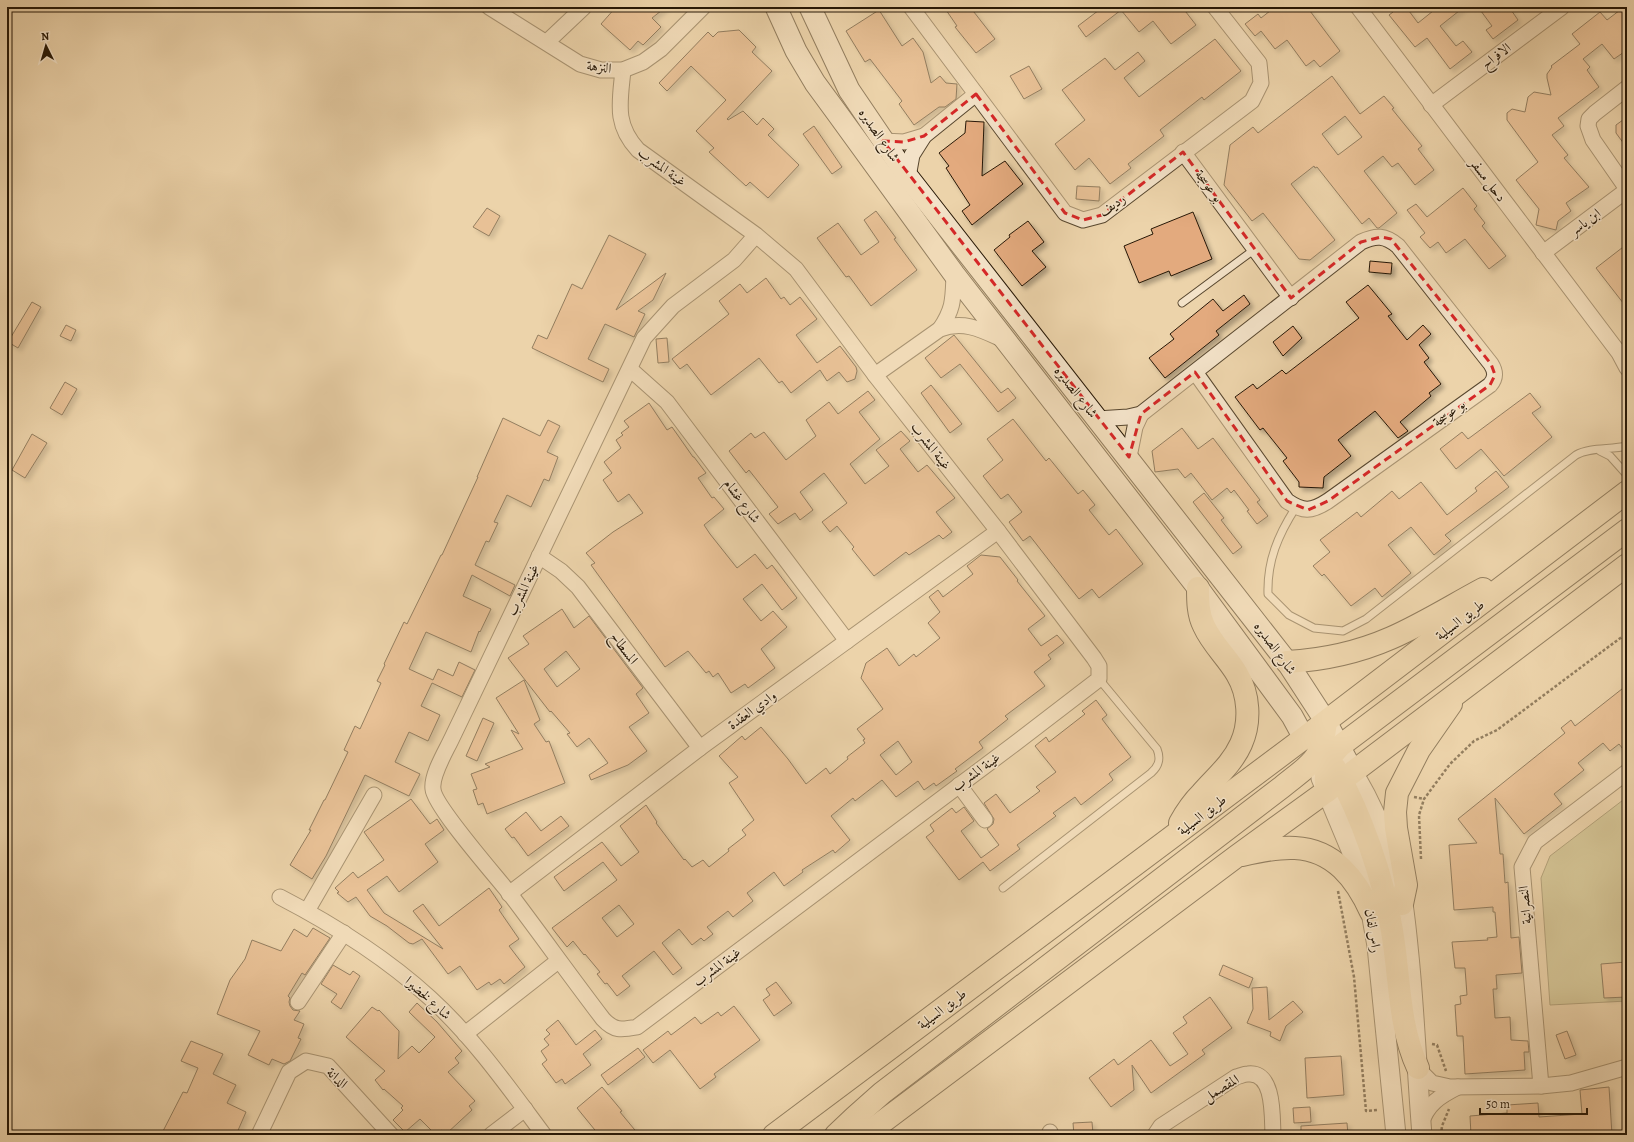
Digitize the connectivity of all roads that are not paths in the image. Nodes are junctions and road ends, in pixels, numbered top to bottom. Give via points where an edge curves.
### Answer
1 (489, 7) edge
2 (584, 7) edge
3 (703, 7) edge
4 (776, 7) edge
5 (810, 7) edge
6 (911, 7) edge
7 (1215, 7) edge
8 (1358, 7) edge
9 (1562, 7) edge
10 (547, 42) junction
11 (623, 70) junction
12 (1627, 88) edge
13 (976, 94) junction
14 (1431, 104) junction
15 (924, 136) junction
16 (883, 141) junction
17 (1183, 152) junction
18 (908, 177) junction
19 (1627, 190) edge
20 (756, 235) junction
21 (1255, 249) junction
22 (1543, 253) junction
23 (954, 274) junction
24 (1291, 298) junction
25 (1182, 304) dead end
26 (940, 329) junction
27 (1006, 342) junction
28 (1623, 355) edge
29 (1627, 368) edge
30 (630, 369) junction
31 (1195, 372) junction
32 (875, 375) junction
33 (1141, 414) junction
34 (1097, 419) junction
35 (1627, 446) edge
36 (1598, 450) junction
37 (1129, 457) junction
38 (1627, 475) edge
39 (1627, 492) edge
40 (1296, 507) junction
41 (1627, 530) edge
42 (998, 531) junction
43 (1545, 555) junction
44 (539, 556) junction
45 (1627, 565) edge
46 (1198, 588) junction
47 (847, 641) junction
48 (1287, 662) junction
49 (1099, 679) junction
50 (1460, 690) junction
51 (1326, 722) junction
52 (700, 748) junction
53 (1322, 750) junction
54 (1627, 772) edge
55 (1340, 781) junction
56 (959, 784) junction
57 (374, 795) dead end
58 (984, 820) dead end
59 (1172, 837) junction
60 (1237, 856) junction
61 (1003, 888) dead end
62 (509, 894) junction
63 (280, 897) dead end
64 (1402, 904) junction
65 (307, 911) junction
66 (1371, 912) junction
67 (344, 932) junction
68 (558, 961) junction
69 (298, 1002) dead end
70 (465, 1034) junction
71 (1627, 1067) edge
72 (1418, 1068) junction
73 (1541, 1086) junction
74 (1459, 1087) junction
75 (525, 1109) junction
76 (1421, 1130) edge
77 (773, 1134) edge
78 (259, 1135) edge
79 (391, 1135) edge
80 (491, 1135) edge
81 (544, 1135) edge
82 (836, 1135) edge
83 (865, 1135) edge
84 (1155, 1135) edge
85 (1273, 1135) edge
86 (1396, 1135) edge

1 - 10 street, النزهة
2 - 10 street
3 - 11 street, النزهة via 661,49 643,62
4 - 23 main road, شارع الصديره via 796,51 815,83
5 - 16 main road, شارع الصديره via 846,84
6 - 13 street, رديف
7 - 17 street, رديف via 1259,63 1261,83 1252,101
8 - 14 street, دحل مسفر
9 - 14 street, الافراح
10 - 11 street, النزهة via 580,64 601,70
11 - 20 street, غينة المشرب via 620,115 629,140 638,150
12 - 19 street, ابن ياسر via 1595,113 1589,119 1588,126 1593,140
13 - 15 street
13 - 17 street, رديف via 1065,213 1083,220 1102,215
14 - 22 street, دحل مسفر
15 - 16 street via 904,142
15 - 18 street via 912,155
16 - 18 main road, شارع الصديره
17 - 21 street, بو عوسجة
18 - 34 main road, شارع الصديره
19 - 22 street, ابن ياسر
20 - 30 street, غينة المشرب via 734,260 673,306 644,338
20 - 32 street, غينة المشرب via 796,269
21 - 24 street, بو عوسجة
21 - 25 lane
22 - 28 street, دحل مسفر
23 - 26 street via 952,306
23 - 27 main road, شارع الصديره
24 - 31 street, بو عوسجة
24 - 40 street, بو عوسجة via 1361,242 1380,236 1391,240 1491,364 1495,375 1490,385 1328,501 1308,510
26 - 27 street via 955,325 971,326
26 - 32 street
27 - 46 main road, شارع الصديره
28 - 29 street, دحل مسفر
30 - 44 street, غينة المشرب
30 - 47 street, شارع غشام via 667,402
31 - 33 street, بو عوسجة
31 - 40 street via 1287,501
32 - 42 street, غينة المشرب
33 - 34 street, بو عوسجة
33 - 37 street via 1135,427
34 - 37 main road, شارع الصديره
35 - 36 lane
36 - 38 lane via 1610,456
36 - 40 lane via 1583,452 1576,456 1366,619 1343,630 1314,628 1289,615 1268,594 1268,576 1275,550 1283,528
37 - 48 main road, شارع الصديره
39 - 43 main road, طريق السيلية
41 - 53 main road
42 - 47 street, وادي العقدة
42 - 49 street, غينة المشرب via 1094,658 1099,666
43 - 48 main road via 1391,638 1326,658
43 - 51 main road, طريق السيلية
44 - 52 street, المسطاح via 578,587
44 - 62 street, غينة المشرب via 436,773 432,787 434,795 455,825
45 - 50 main road
46 - 53 main road, شارع الصديره via 1292,716
46 - 59 main road via 1198,606 1204,627 1237,674 1247,701 1248,715 1242,744 1225,770 1190,807
47 - 52 street, وادي العقدة
48 - 51 main road, شارع الصديره
49 - 56 street, غينة المشرب
49 - 61 lane via 1157,749 1158,765
50 - 55 main road
50 - 64 main road via 1419,750 1397,793 1396,828 1406,885
51 - 53 main road, طريق السيلية
52 - 62 street, وادي العقدة
53 - 55 main road
53 - 59 main road, طريق السيلية
53 - 82 main road via 1282,788 882,1094
54 - 73 street, النصرانية via 1535,842 1522,867
55 - 60 main road
55 - 64 street via 1369,800 1394,864
55 - 66 street, راس لفان
55 - 72 main road via 1355,809 1384,893 1392,930 1406,1033
56 - 58 street
56 - 68 street, غينة المشرب via 637,1028 624,1030 611,1027
57 - 65 street
59 - 77 main road, طريق السيلية
60 - 66 main road via 1295,848 1326,857 1358,885
60 - 83 main road
62 - 68 street, غينة المشرب
63 - 65 street, شارع لخضيرا
64 - 72 street via 1414,1000
65 - 67 street, شارع لخضيرا
66 - 86 street, راس لفان via 1377,946
67 - 69 street
67 - 70 street, شارع لخضيرا via 418,988
68 - 70 street
70 - 75 street, شارع لخضيرا
71 - 73 street via 1580,1081
72 - 74 street via 1432,1083
72 - 76 street
73 - 74 street
74 - 76 street via 1429,1105 1424,1114
75 - 80 street
75 - 81 street, شارع لخضيرا
78 - 79 street, الدانة via 289,1072 306,1062 328,1066
84 - 85 street, المقصمل via 1161,1126 1236,1077 1250,1073 1262,1078 1270,1091

